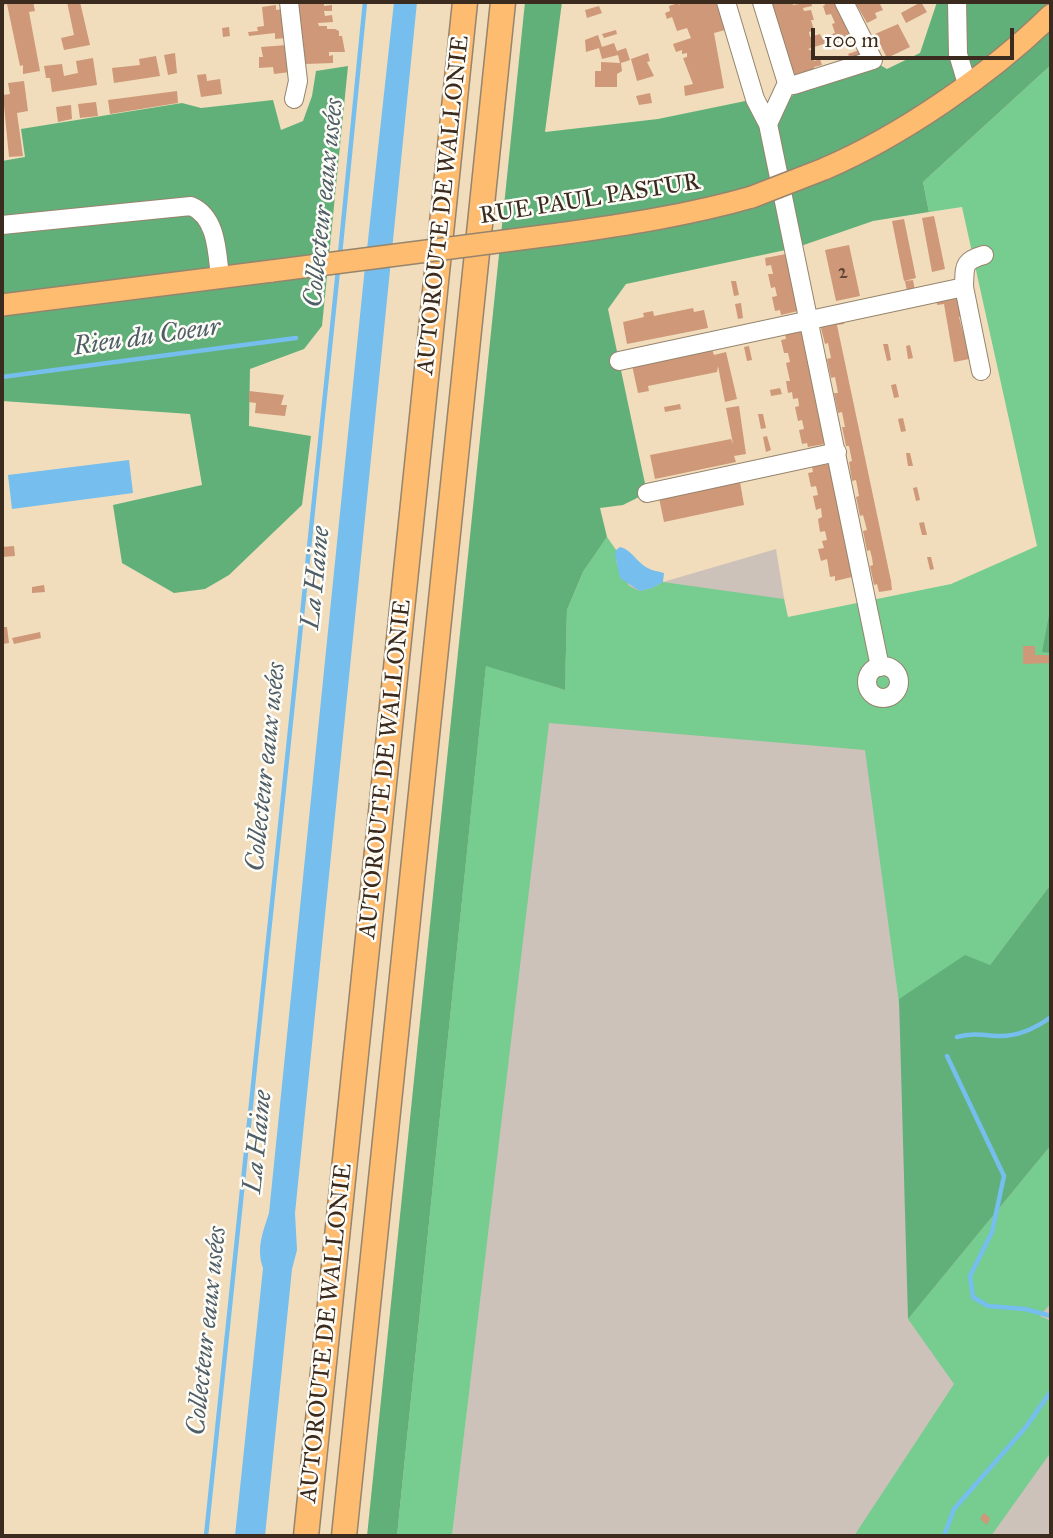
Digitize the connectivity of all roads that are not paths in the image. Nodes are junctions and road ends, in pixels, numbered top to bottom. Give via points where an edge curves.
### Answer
1 (289, 2) edge
2 (465, 2) edge
3 (503, 2) edge
4 (726, 2) edge
5 (762, 2) edge
6 (844, 2) edge
7 (957, 2) edge
8 (1051, 15) edge
9 (790, 84) junction
10 (967, 85) junction
11 (294, 99) dead end
12 (768, 124) junction
13 (2, 225) edge
14 (984, 255) dead end
15 (220, 277) junction
16 (964, 288) junction
17 (2, 305) edge
18 (810, 320) junction
19 (620, 361) dead end
20 (981, 370) dead end
21 (836, 452) junction
22 (647, 493) dead end
23 (880, 667) dead end
24 (306, 1536) edge
25 (344, 1536) edge

1 - 11 street via 298,81
2 - 24 highway, AUTOROUTE DE WALLONIE
3 - 25 highway, AUTOROUTE DE WALLONIE
4 - 12 street via 755,99
5 - 9 street
6 - 9 street via 873,60
7 - 10 street via 958,54
8 - 10 main road, RUE PAUL PASTUR
9 - 12 street
10 - 15 main road, RUE PAUL PASTUR, bridge via 850,158 752,197 673,217
12 - 18 street
13 - 15 street via 191,206 211,228
14 - 16 street via 966,264
15 - 17 main road, RUE PAUL PASTUR
16 - 18 street
16 - 20 street
18 - 19 street
18 - 21 street
21 - 22 street
21 - 23 street

